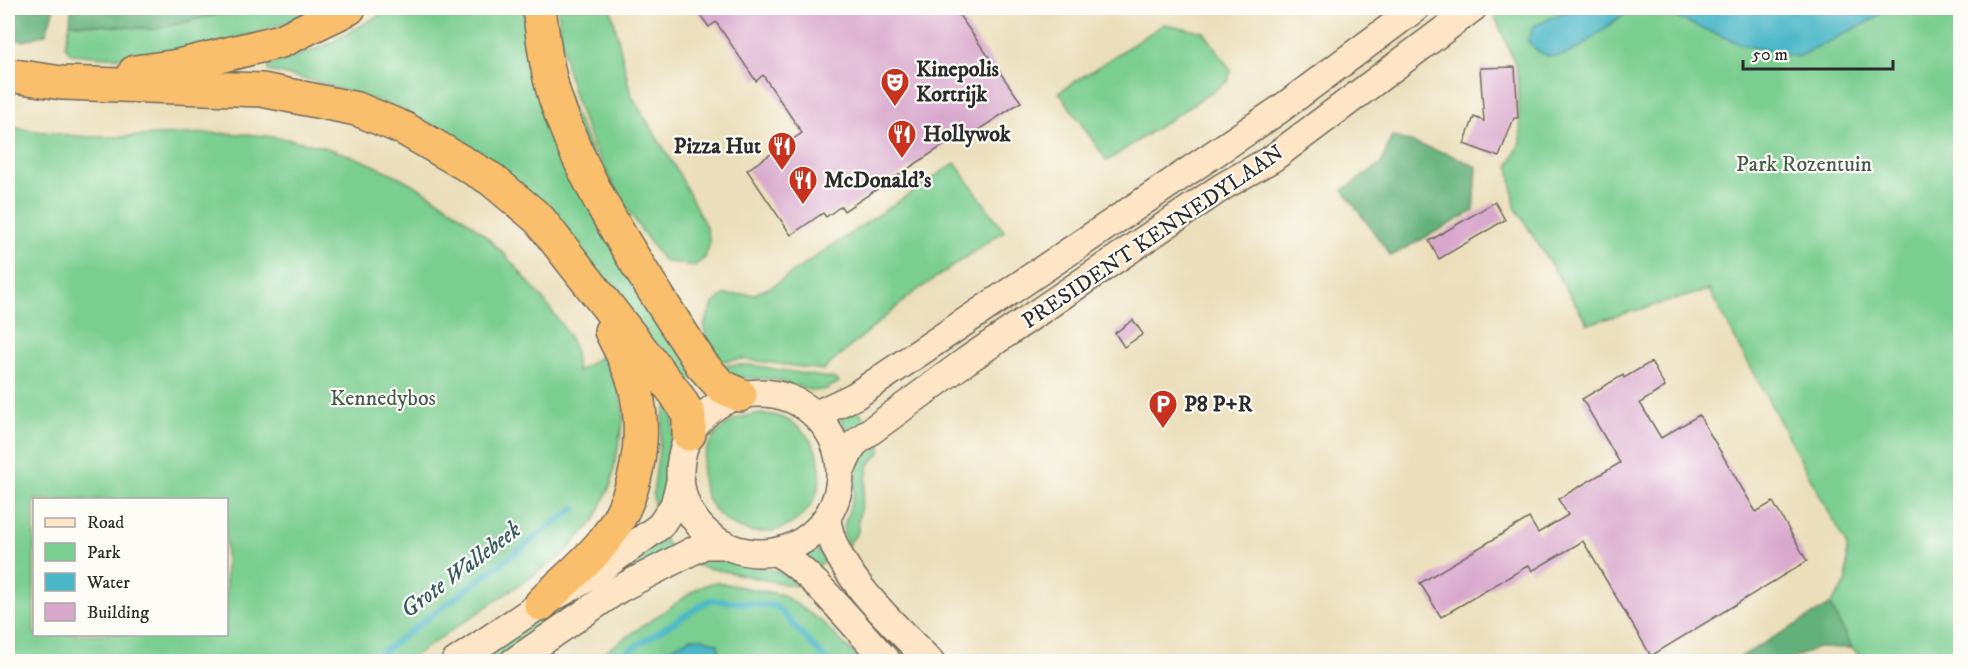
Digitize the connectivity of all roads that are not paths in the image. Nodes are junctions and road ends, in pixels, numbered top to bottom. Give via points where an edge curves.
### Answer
1 (349, 8) edge
2 (539, 8) edge
3 (1416, 8) edge
4 (1473, 8) edge
5 (8, 75) edge
6 (62, 83) junction
7 (587, 278) junction
8 (740, 395) junction
9 (815, 415) junction
10 (689, 434) junction
11 (840, 472) junction
12 (680, 482) junction
13 (827, 517) junction
14 (726, 545) junction
15 (774, 552) junction
16 (541, 604) junction
17 (455, 662) edge
18 (513, 662) edge
19 (888, 662) edge
20 (931, 662) edge

1 - 6 highway via 281,40 178,66
2 - 8 highway via 544,54 555,96 571,141 603,208 702,365 722,387
3 - 9 main road, PRESIDENT KENNEDYLAAN via 1279,110 1105,228 855,396
4 - 11 main road, PRESIDENT KENNEDYLAAN via 1273,158 1222,187 966,361 853,445
5 - 6 highway
6 - 7 highway via 262,90 357,110 405,129 491,179 539,219
7 - 10 highway via 686,409
7 - 16 highway via 634,384 640,426 637,465 624,505 603,542
8 - 9 main road via 773,393
8 - 10 main road via 711,409
9 - 11 main road via 834,441
10 - 12 main road via 680,465
11 - 13 main road
12 - 14 main road via 695,519
12 - 16 main road via 674,505 660,526 588,578
13 - 15 main road via 804,540
13 - 20 main road via 830,538 839,557
14 - 15 main road via 742,551
14 - 18 main road via 704,545 619,589
15 - 19 main road via 801,569
16 - 17 main road

